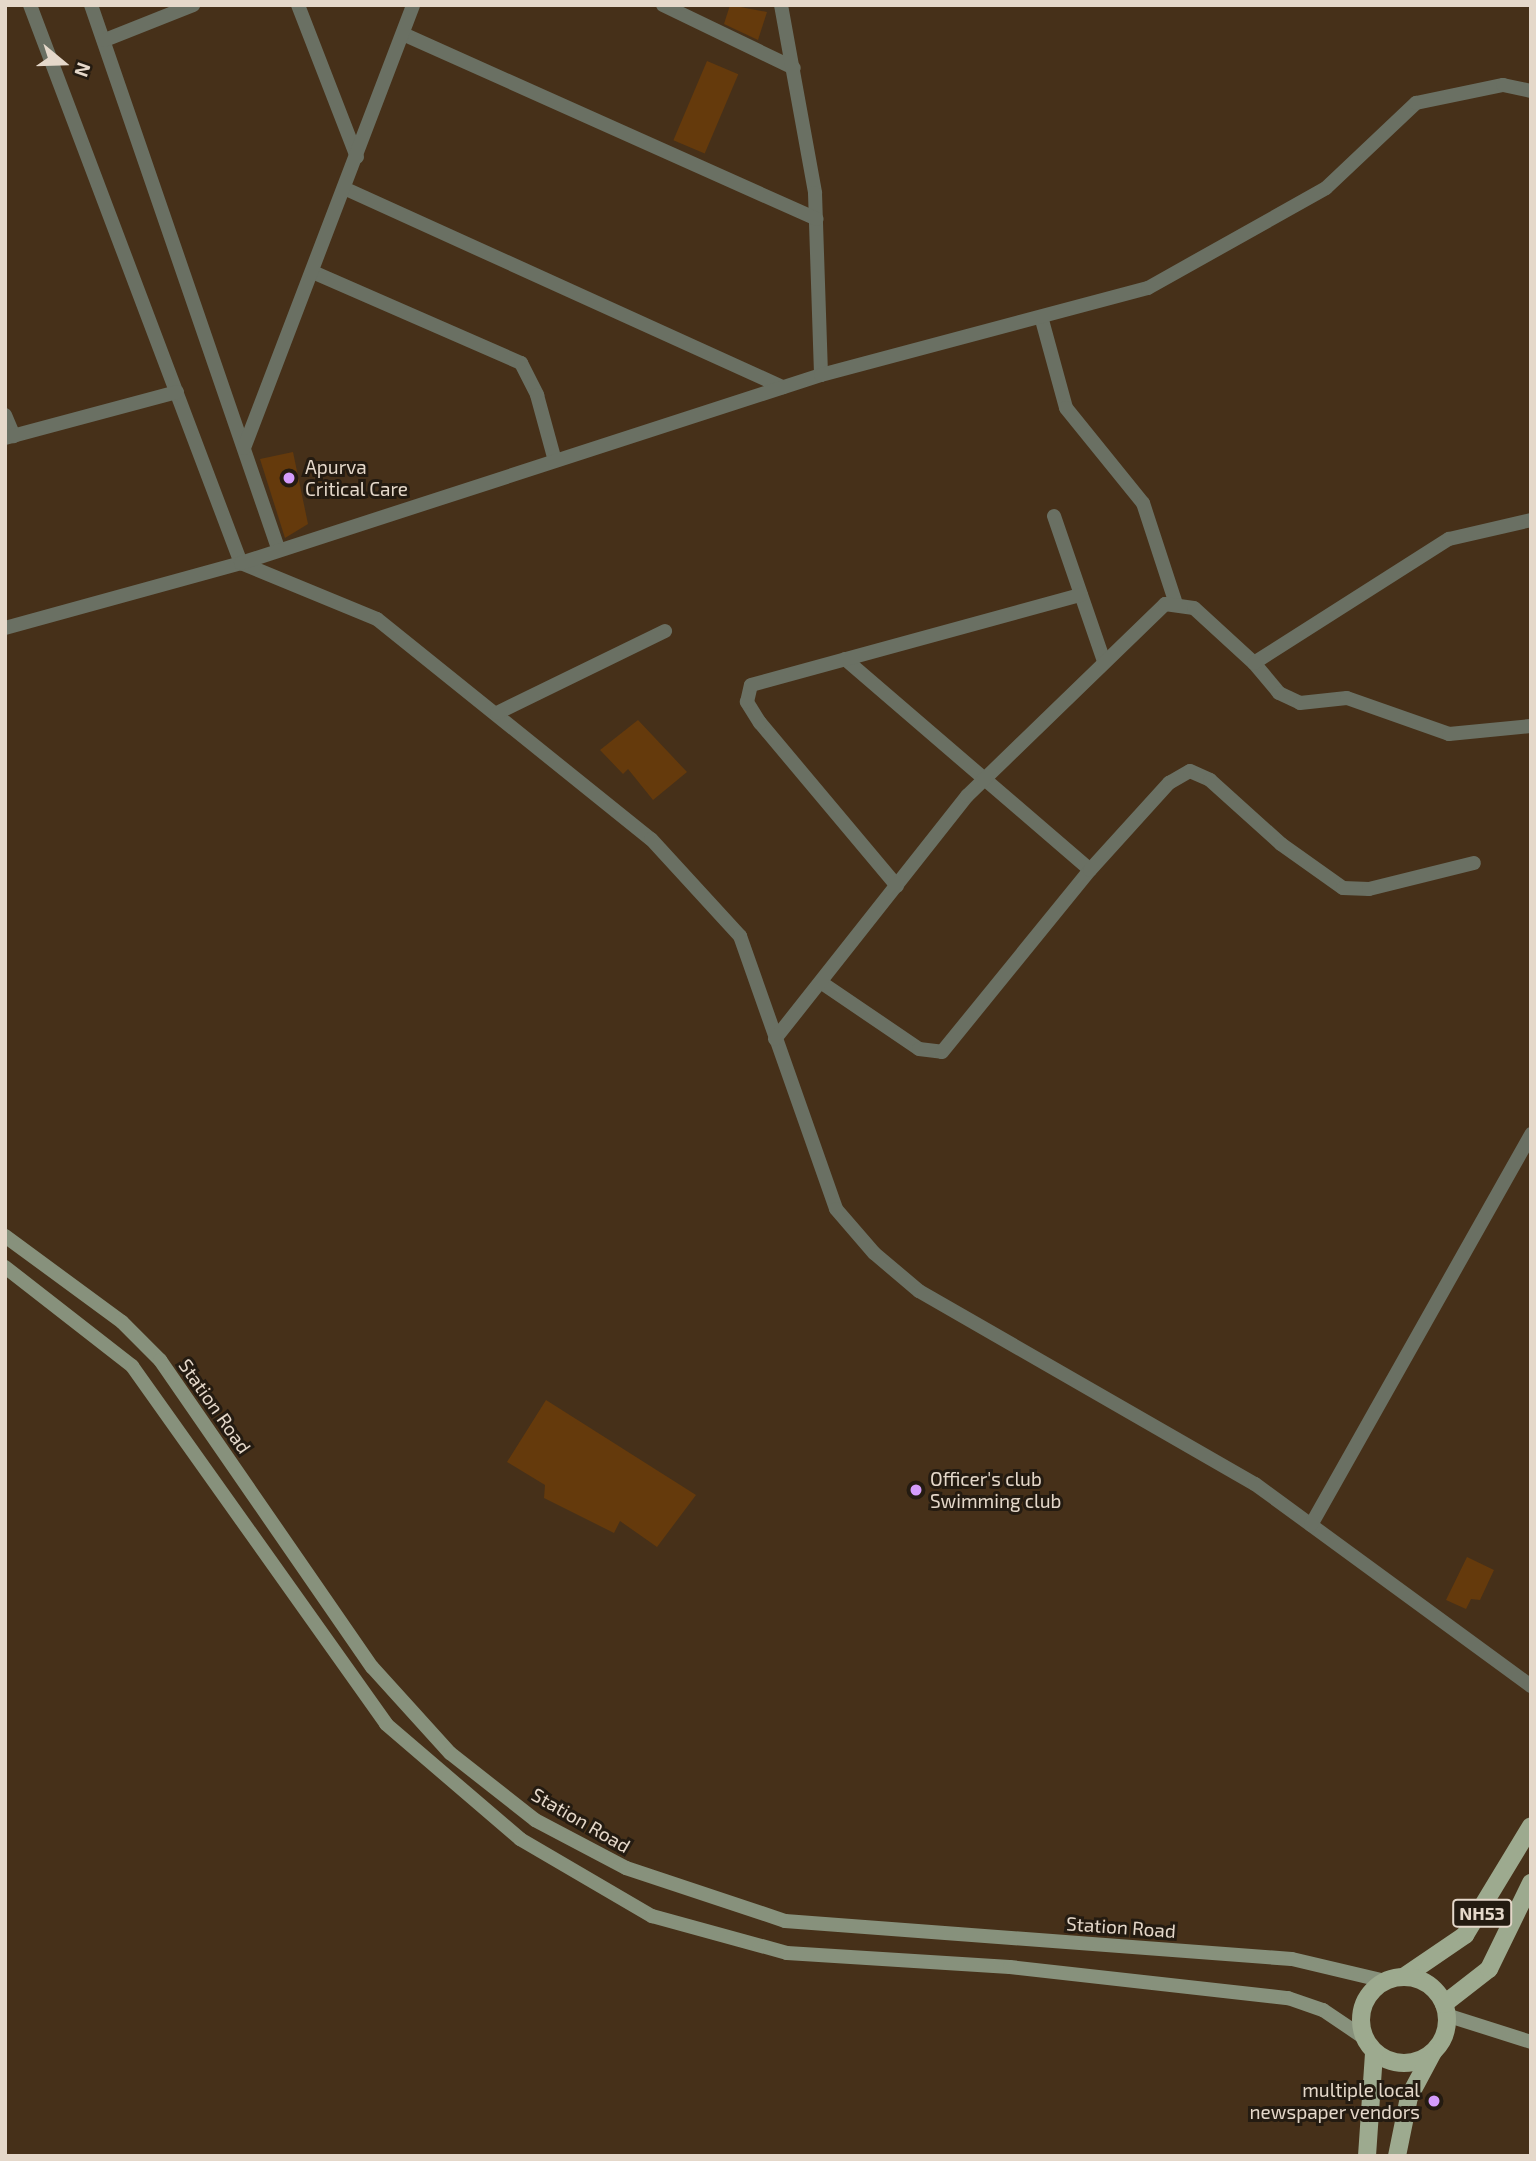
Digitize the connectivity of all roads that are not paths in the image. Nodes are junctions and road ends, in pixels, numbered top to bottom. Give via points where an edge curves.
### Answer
1 (30, 5) edge
2 (91, 5) edge
3 (192, 5) edge
4 (413, 5) edge
5 (663, 5) edge
6 (781, 5) edge
7 (302, 9) edge
8 (403, 34) junction
9 (105, 40) junction
10 (794, 68) junction
11 (1531, 91) edge
12 (357, 157) junction
13 (346, 189) junction
14 (816, 219) junction
15 (315, 273) junction
16 (1042, 320) junction
17 (821, 375) junction
18 (783, 387) junction
19 (177, 392) junction
20 (5, 415) edge
21 (9, 437) edge
22 (244, 448) junction
23 (555, 461) junction
24 (1054, 516) dead end
25 (1531, 520) edge
26 (278, 548) junction
27 (241, 563) junction
28 (1081, 595) junction
29 (1175, 601) junction
30 (5, 628) edge
31 (666, 631) dead end
32 (845, 659) junction
33 (1104, 661) junction
34 (1254, 663) junction
35 (498, 713) junction
36 (1531, 726) edge
37 (984, 779) junction
38 (1474, 863) dead end
39 (1090, 870) junction
40 (897, 886) junction
41 (822, 983) junction
42 (775, 1039) junction
43 (1531, 1134) edge
44 (5, 1236) edge
45 (5, 1267) edge
46 (122, 1322) junction
47 (107, 1342) junction
48 (1311, 1525) junction
49 (372, 1667) junction
50 (353, 1683) junction
51 (1531, 1686) edge
52 (1531, 1826) edge
53 (1531, 1883) edge
54 (1405, 1976) junction
55 (1385, 1981) junction
56 (1445, 2009) junction
57 (1531, 2042) edge
58 (1369, 2045) junction
59 (1433, 2052) junction
60 (1363, 2154) edge
61 (1396, 2156) edge

1 - 19 street
2 - 9 street
3 - 9 street
4 - 8 street
5 - 10 street
6 - 10 street
7 - 12 street
8 - 12 street
8 - 14 street
9 - 22 street
10 - 14 street
11 - 16 street via 1503,85 1416,103 1326,188 1148,288
12 - 13 street
13 - 15 street
13 - 18 street
14 - 17 street
15 - 22 street
15 - 23 street via 521,363 537,395
16 - 17 street
16 - 29 street via 1066,408 1143,503
17 - 18 street
18 - 23 street
19 - 21 street
19 - 27 street
20 - 21 street
22 - 26 street
23 - 26 street
24 - 28 street
25 - 34 street via 1449,539
26 - 27 street
27 - 30 street
27 - 35 street via 377,620
28 - 32 street
28 - 33 street
29 - 33 street via 1152,613
29 - 34 street via 1194,608
31 - 35 street
32 - 37 street
32 - 40 street via 751,685 747,702
33 - 37 street
34 - 36 street via 1279,693 1300,703 1347,698 1449,734
35 - 42 street via 651,839 740,936
37 - 39 street
37 - 40 street
38 - 39 street via 1368,889 1343,888 1281,844 1210,780 1190,771 1169,783
39 - 41 street via 942,1052 919,1049
40 - 41 street
41 - 42 street
42 - 48 street via 836,1209 874,1253 919,1291 1255,1484
43 - 48 street
44 - 46 main road, Station Road
45 - 47 main road
46 - 47 main road
46 - 49 main road, Station Road via 160,1360
47 - 50 main road via 141,1378
48 - 51 street
49 - 50 main road
49 - 55 main road, Station Road via 450,1753 535,1820 697,1897 785,1921 1292,1959
50 - 58 main road via 386,1724 520,1839 661,1919 787,1953 1010,1967 1288,1998 1323,2010
52 - 54 main road, NH53 via 1465,1935
53 - 56 main road, NH53 via 1489,1969
54 - 55 main road
54 - 56 main road via 1431,1986
55 - 58 main road via 1363,2005
56 - 57 main road
56 - 59 main road
58 - 59 main road via 1404,2064
58 - 60 main road
59 - 61 main road via 1409,2097

